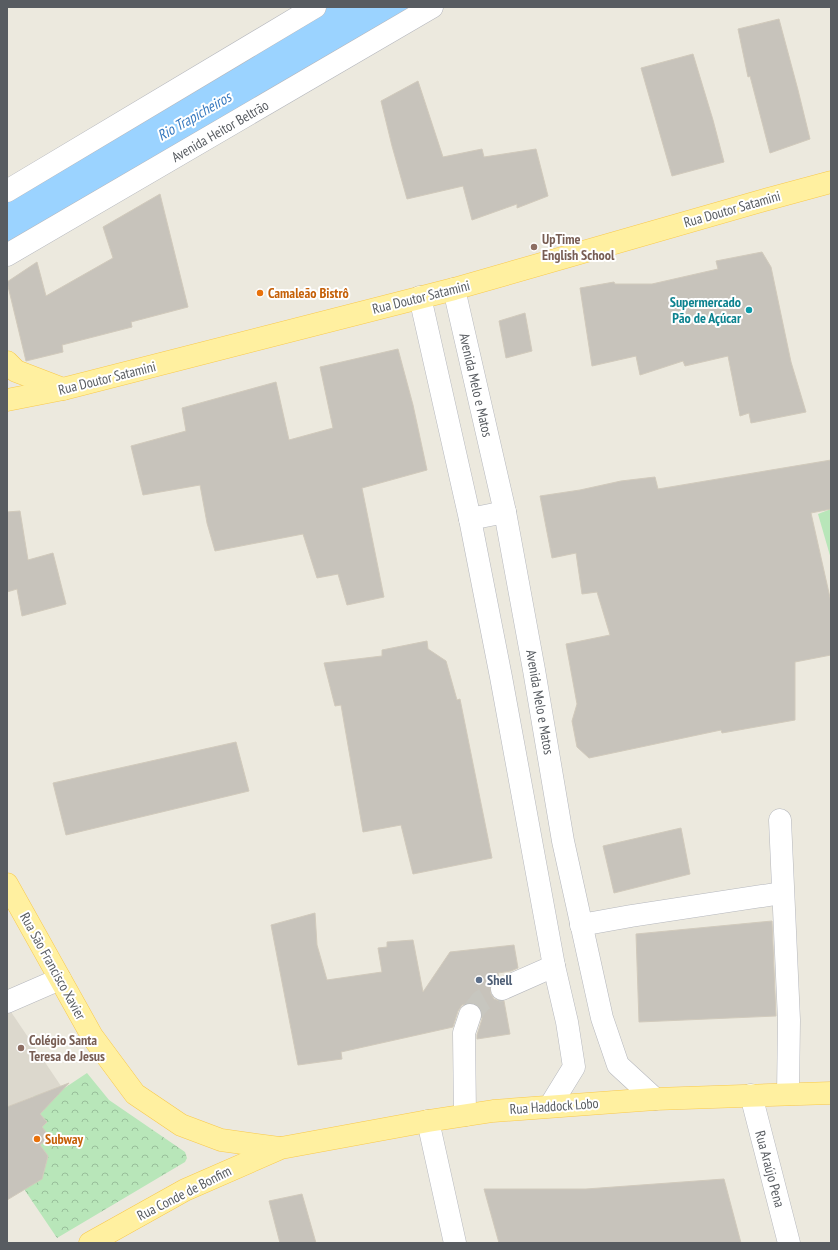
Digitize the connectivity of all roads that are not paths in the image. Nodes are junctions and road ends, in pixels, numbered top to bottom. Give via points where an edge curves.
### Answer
1 (315, 7) edge
2 (432, 7) edge
3 (831, 182) edge
4 (7, 191) edge
5 (7, 255) edge
6 (454, 289) junction
7 (420, 297) junction
8 (7, 362) edge
9 (63, 389) junction
10 (7, 400) edge
11 (504, 512) junction
12 (470, 520) junction
13 (534, 670) junction
14 (501, 677) junction
15 (780, 820) dead end
16 (563, 841) junction
17 (532, 846) junction
18 (7, 884) edge
19 (782, 893) junction
20 (582, 925) junction
21 (554, 966) junction
22 (60, 979) junction
23 (502, 989) tunnel mouth
24 (7, 1002) edge
25 (470, 1015) tunnel mouth
26 (831, 1093) edge
27 (788, 1094) junction
28 (751, 1095) junction
29 (655, 1099) junction
30 (550, 1106) junction
31 (465, 1115) junction
32 (428, 1121) junction
33 (281, 1148) junction
34 (90, 1243) edge
35 (455, 1243) edge
36 (789, 1243) edge

1 - 4 street
2 - 5 street, Avenida Heitor Beltrão
3 - 6 main road, Rua Doutor Satamini
6 - 7 main road, Rua Doutor Satamini
6 - 11 street, Avenida Melo e Matos
7 - 9 main road, Rua Doutor Satamini
7 - 12 street
8 - 9 main road via 16,371
9 - 10 main road, Rua Doutor Satamini
11 - 12 street
11 - 13 street, Avenida Melo e Matos
12 - 14 street
13 - 14 street
13 - 16 street, Avenida Melo e Matos
14 - 17 street
15 - 19 street
16 - 17 street
16 - 20 street, Avenida Melo e Matos
17 - 21 street
18 - 22 main road, Rua São Francisco Xavier
19 - 20 street
19 - 27 street via 789,1020
20 - 29 street, Avenida Melo e Matos via 602,1018 618,1065
21 - 23 street
21 - 30 street via 574,1067
22 - 24 street
22 - 33 main road, Rua São Francisco Xavier via 92,1036 135,1094 181,1125 221,1140
25 - 31 street via 464,1033
26 - 27 main road, Rua Haddock Lobo
27 - 28 main road, Rua Haddock Lobo
28 - 29 main road, Rua Haddock Lobo
28 - 36 street, Rua Araújo Pena
29 - 30 main road, Rua Haddock Lobo
30 - 31 main road, Rua Haddock Lobo
31 - 32 main road, Rua Haddock Lobo
32 - 33 main road, Rua Haddock Lobo
32 - 35 street
33 - 34 main road, Rua Conde de Bonfim via 185,1190

